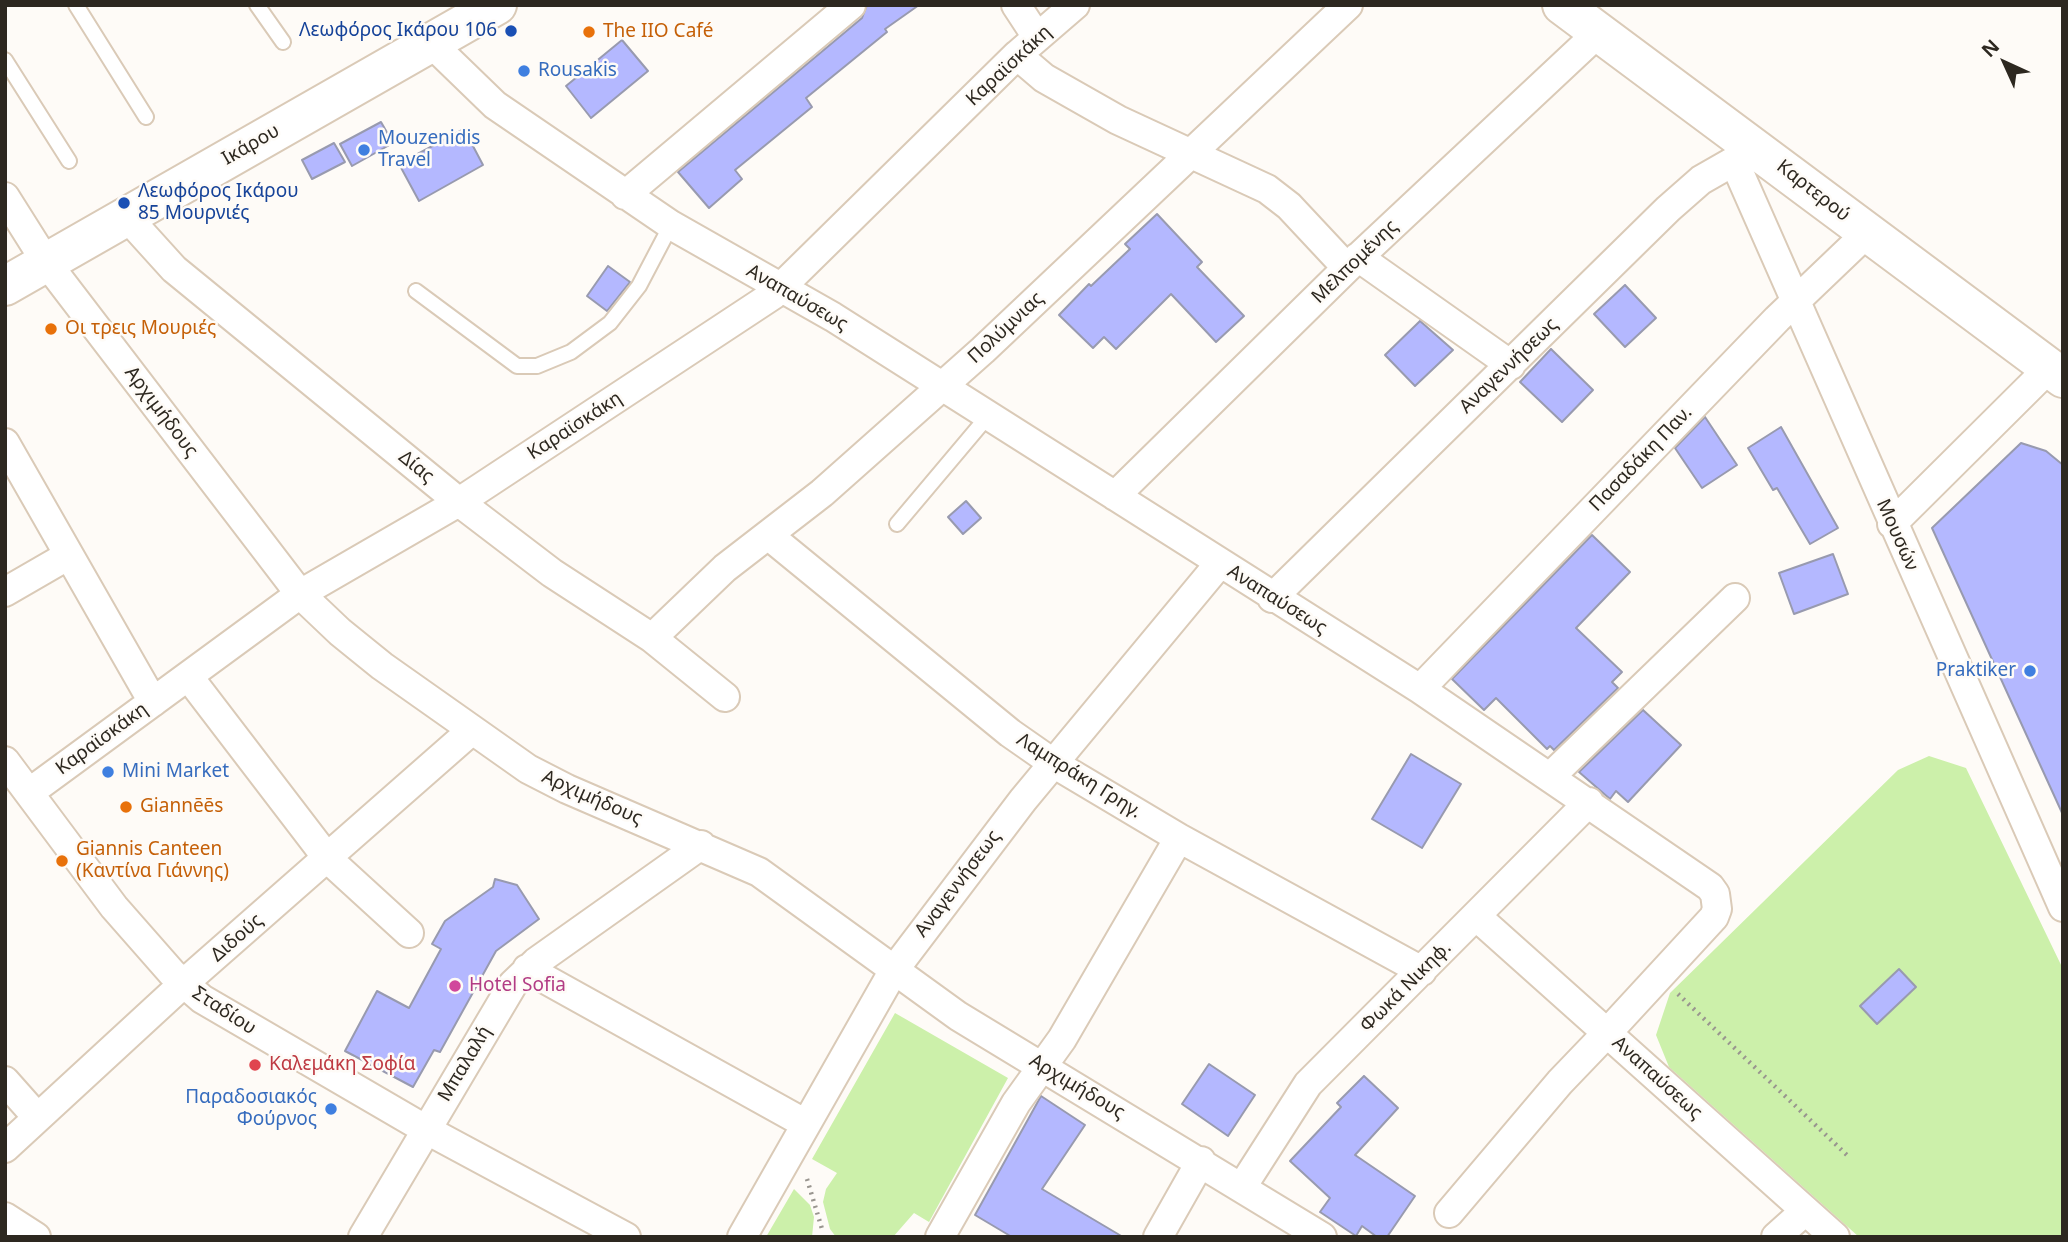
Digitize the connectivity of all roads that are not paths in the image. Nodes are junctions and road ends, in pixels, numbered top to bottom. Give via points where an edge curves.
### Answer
1 (76, 5) edge
2 (257, 5) edge
3 (497, 5) edge
4 (851, 5) edge
5 (1016, 5) edge
6 (1075, 5) edge
7 (1348, 5) edge
8 (1562, 5) edge
9 (1599, 32) junction
10 (283, 42) dead end
11 (431, 43) junction
12 (1027, 46) junction
13 (5, 60) edge
14 (146, 117) dead end
15 (1746, 154) junction
16 (1190, 155) junction
17 (69, 162) dead end
18 (625, 195) junction
19 (5, 197) edge
20 (126, 216) junction
21 (671, 225) junction
22 (1867, 233) junction
23 (46, 262) junction
24 (1353, 262) junction
25 (5, 286) edge
26 (780, 289) junction
27 (416, 291) dead end
28 (1794, 302) junction
29 (1511, 365) junction
30 (2056, 373) edge
31 (941, 387) junction
32 (988, 416) junction
33 (5, 443) edge
34 (1115, 496) junction
35 (459, 502) junction
36 (897, 524) dead end
37 (1892, 524) junction
38 (768, 535) junction
39 (69, 555) junction
40 (1219, 564) junction
41 (5, 592) edge
42 (300, 594) junction
43 (1272, 598) junction
44 (1735, 598) dead end
45 (652, 638) junction
46 (188, 676) junction
47 (1420, 689) junction
48 (725, 697) dead end
49 (153, 702) junction
50 (471, 731) junction
51 (5, 761) edge
52 (1053, 763) junction
53 (1551, 776) junction
54 (30, 792) junction
55 (1589, 802) junction
56 (1179, 838) junction
57 (701, 845) junction
58 (328, 859) junction
59 (2063, 907) edge
60 (1476, 916) junction
61 (409, 933) dead end
62 (527, 969) junction
63 (894, 970) junction
64 (1422, 971) junction
65 (183, 984) junction
66 (1607, 1032) junction
67 (1043, 1067) junction
68 (5, 1081) edge
69 (37, 1116) junction
70 (806, 1124) junction
71 (425, 1129) junction
72 (5, 1148) edge
73 (1202, 1161) junction
74 (1242, 1187) junction
75 (1805, 1211) junction
76 (1449, 1213) dead end
77 (5, 1217) edge
78 (36, 1237) edge
79 (363, 1237) edge
80 (626, 1237) edge
81 (743, 1237) edge
82 (940, 1237) edge
83 (1158, 1237) edge
84 (1322, 1237) edge
85 (1776, 1237) edge
86 (1835, 1237) edge

1 - 14 lane
2 - 10 lane
3 - 11 main road, Ικάρου
4 - 18 street
5 - 12 street
6 - 12 street, Καραϊσκάκη
7 - 16 street, Πολύμνιας
8 - 9 main road, Καρτερού
9 - 15 main road, Καρτερού
9 - 24 street, Μελπομένης
11 - 18 street, Αναπαύσεως via 495,105
11 - 20 main road, Ικάρου
12 - 16 street via 1033,70
12 - 26 street, Καραϊσκάκη
13 - 17 lane
15 - 22 main road, Καρτερού
15 - 28 street, Μουσών
15 - 29 street, Αναγεννήσεως via 1701,180 1668,209
16 - 24 street via 1273,193
16 - 31 street, Πολύμνιας
18 - 21 street, Αναπαύσεως
19 - 23 street, Αρχιμήδους
20 - 23 main road, Ικάρου
20 - 35 street, Δίας via 174,269
21 - 26 street, Αναπαύσεως
21 - 27 lane via 639,286 610,323 571,352 537,366 517,366
22 - 28 street, Πασαδάκη Παν.
22 - 30 main road, Καρτερού
23 - 25 main road, Ικάρου
23 - 42 street, Αρχιμήδους
24 - 29 street
24 - 34 street, Μελπομένης
26 - 31 street, Αναπαύσεως via 833,317
26 - 35 street, Καραϊσκάκη
28 - 37 street, Μουσών
28 - 47 street, Πασαδάκη Παν.
29 - 43 street, Αναγεννήσεως
30 - 37 street
31 - 32 street, Αναπαύσεως
31 - 38 street, Πολύμνιας
32 - 34 street, Αναπαύσεως
32 - 36 lane
33 - 39 street
34 - 40 street, Αναπαύσεως
35 - 42 street, Καραϊσκάκη
35 - 45 street, Δίας via 552,573
37 - 59 street, Μουσών
38 - 45 street, Πολύμνιας via 725,568
38 - 52 street, Λαμπράκη Γρηγ.
39 - 41 street
39 - 49 street
40 - 43 street, Αναπαύσεως
40 - 52 street, Αναγεννήσεως
42 - 46 street, Καραϊσκάκη
42 - 50 street, Αρχιμήδους via 340,632
43 - 47 street, Αναπαύσεως
44 - 53 street
45 - 48 street, Δίας
46 - 49 street, Καραϊσκάκη
46 - 58 street
47 - 53 street, Αναπαύσεως
49 - 54 street, Καραϊσκάκη
50 - 57 street, Αρχιμήδους via 567,789
50 - 58 street, Διδούς
51 - 54 street, Σταδίου
52 - 56 street, Λαμπράκη Γρηγ.
52 - 63 street, Αναγεννήσεως
53 - 55 street, Αναπαύσεως
54 - 65 street, Σταδίου via 114,907
55 - 60 street, Φωκά Νικηφ.
55 - 66 street, Αναπαύσεως via 1701,880 1715,894 1717,909
56 - 64 street, Λαμπράκη Γρηγ.
56 - 67 street
57 - 62 street, Μπαλαλή
57 - 63 street, Αρχιμήδους via 759,872
58 - 61 street
58 - 65 street, Διδούς
60 - 64 street, Φωκά Νικηφ.
60 - 66 street
62 - 70 street
62 - 71 street, Μπαλαλή via 513,984
63 - 67 street, Αρχιμήδους via 958,1016
63 - 70 street, Αναγεννήσεως
64 - 74 street, Φωκά Νικηφ. via 1304,1090
65 - 69 street, Διδούς
65 - 71 street, Σταδίου via 230,1017
66 - 75 street, Αναπαύσεως
66 - 76 street
67 - 73 street, Αρχιμήδους
67 - 82 street via 1016,1103
68 - 69 street
69 - 72 street, Διδούς
70 - 81 street, Αναγεννήσεως
71 - 79 street, Μπαλαλή
71 - 80 street, Σταδίου
73 - 74 street, Αρχιμήδους
73 - 83 street
74 - 84 street, Αρχιμήδους
75 - 85 street
75 - 86 street, Αναπαύσεως
77 - 78 street

